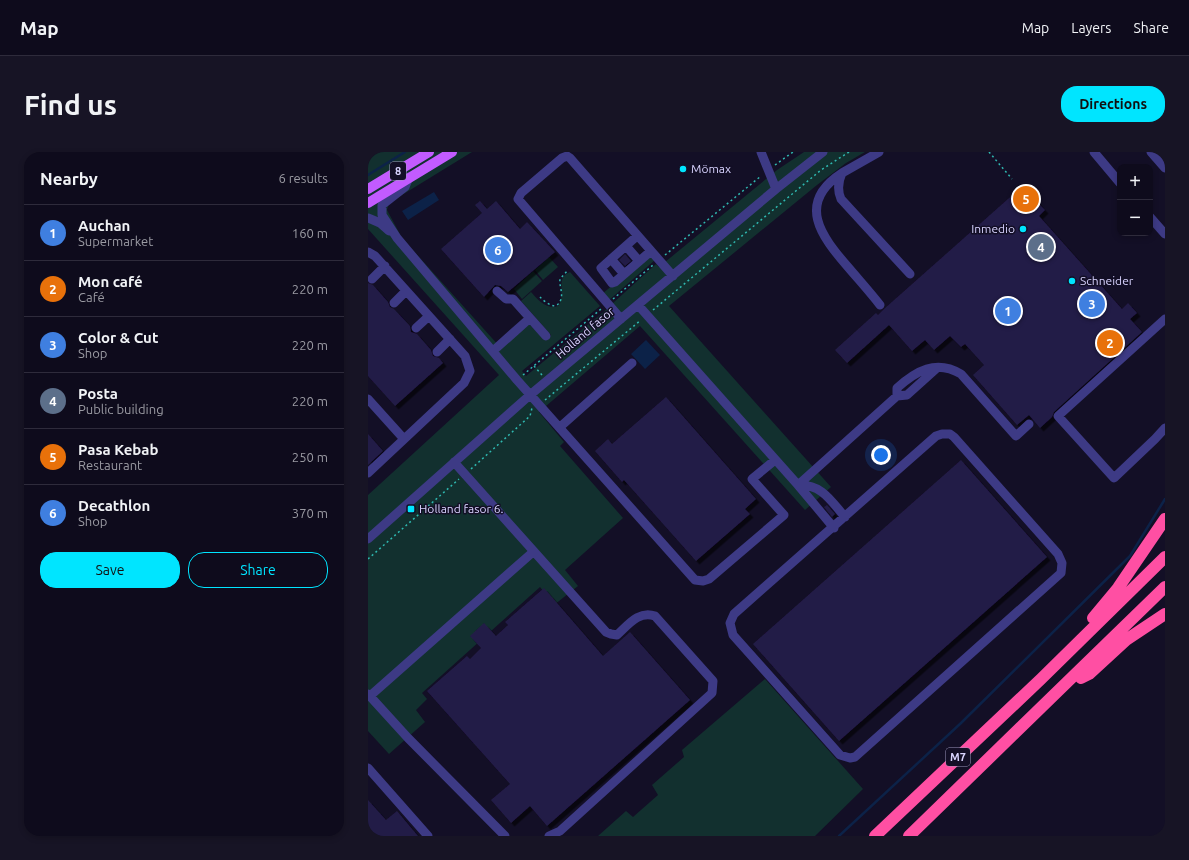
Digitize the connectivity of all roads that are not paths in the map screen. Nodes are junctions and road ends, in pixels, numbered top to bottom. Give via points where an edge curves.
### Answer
1 (429, 152) edge
2 (452, 152) edge
3 (823, 152) edge
4 (879, 152) edge
5 (1094, 152) edge
6 (1151, 152) edge
7 (763, 153) edge
8 (1165, 168) edge
9 (842, 173) junction
10 (409, 177) junction
11 (1117, 179) edge
12 (368, 189) edge
13 (776, 189) junction
14 (368, 203) edge
15 (368, 218) edge
16 (1153, 220) edge
17 (1165, 234) edge
18 (637, 236) junction
19 (397, 238) junction
20 (368, 252) edge
21 (618, 252) junction
22 (634, 265) junction
23 (385, 266) junction
24 (910, 274) dead end
25 (673, 276) junction
26 (372, 279) dead end
27 (406, 291) junction
28 (498, 291) dead end
29 (394, 303) dead end
30 (638, 305) junction
31 (880, 305) dead end
32 (429, 316) junction
33 (530, 318) junction
34 (621, 319) junction
35 (1165, 319) edge
36 (416, 328) dead end
37 (546, 336) dead end
38 (450, 339) junction
39 (493, 351) junction
40 (437, 352) dead end
41 (632, 363) dead end
42 (937, 368) junction
43 (530, 395) junction
44 (897, 396) junction
45 (368, 399) edge
46 (1029, 424) dead end
47 (560, 427) junction
48 (1165, 428) edge
49 (404, 439) junction
50 (776, 460) junction
51 (454, 462) junction
52 (368, 473) edge
53 (798, 485) junction
54 (845, 517) junction
55 (1165, 518) edge
56 (834, 528) junction
57 (368, 538) edge
58 (533, 552) junction
59 (1165, 557) edge
60 (1165, 587) edge
61 (1165, 614) edge
62 (1041, 679) junction
63 (1063, 688) junction
64 (369, 695) edge
65 (368, 768) edge
66 (428, 836) edge
67 (505, 836) edge
68 (549, 836) edge
69 (874, 836) edge
70 (909, 836) edge

1 - 12 main road, 8
2 - 10 main road, 8
3 - 13 street, Holland fasor
4 - 9 street
5 - 11 street
6 - 8 street
7 - 13 street
9 - 24 street via 838,189 841,199
9 - 31 street via 829,182 820,194 819,228 827,243
10 - 14 main road, 8
10 - 19 street via 405,187 382,205 382,215
13 - 25 street, Holland fasor
15 - 19 street via 380,223
16 - 17 street
18 - 21 street
18 - 22 street
18 - 34 street via 567,156 521,193 518,199 574,268
19 - 39 street
20 - 23 street
21 - 22 street
21 - 22 street
21 - 22 street via 601,269 612,283
22 - 25 street
23 - 26 street
23 - 27 street
25 - 30 street, Holland fasor
27 - 29 street
27 - 32 street
28 - 33 street via 506,299 513,299
30 - 34 street, Holland fasor
30 - 50 street
32 - 36 street
32 - 38 street
33 - 37 street
33 - 39 street
34 - 43 street, Holland fasor
35 - 48 street via 1058,416 1114,478
38 - 40 street
38 - 49 street via 468,362 468,376 464,383
39 - 43 street
41 - 47 street
42 - 44 street via 907,395
42 - 44 street via 924,369 912,375 897,388
42 - 46 street via 950,369 961,374 1016,436
43 - 47 street
43 - 51 street, Holland fasor
44 - 53 street
45 - 49 street
47 - 50 street via 678,563 698,581 709,579 784,515 752,479
49 - 52 street
50 - 53 street
51 - 57 street, Holland fasor
51 - 58 street
53 - 54 street via 808,484 819,489
53 - 56 street
54 - 56 street
54 - 56 street via 936,436 950,434 1058,554 1062,564 1058,576 855,757 850,758 840,755 733,635 730,627 734,614
55 - 62 highway via 1118,588 1052,661
58 - 64 street
58 - 68 street via 606,632 617,635 639,616 655,616 709,675 714,688 712,693 560,831
59 - 62 highway, M7
60 - 63 highway, M7
61 - 63 highway via 1126,640 1089,674
62 - 69 highway, M7
63 - 70 highway, M7
64 - 67 street via 413,744
65 - 66 street

